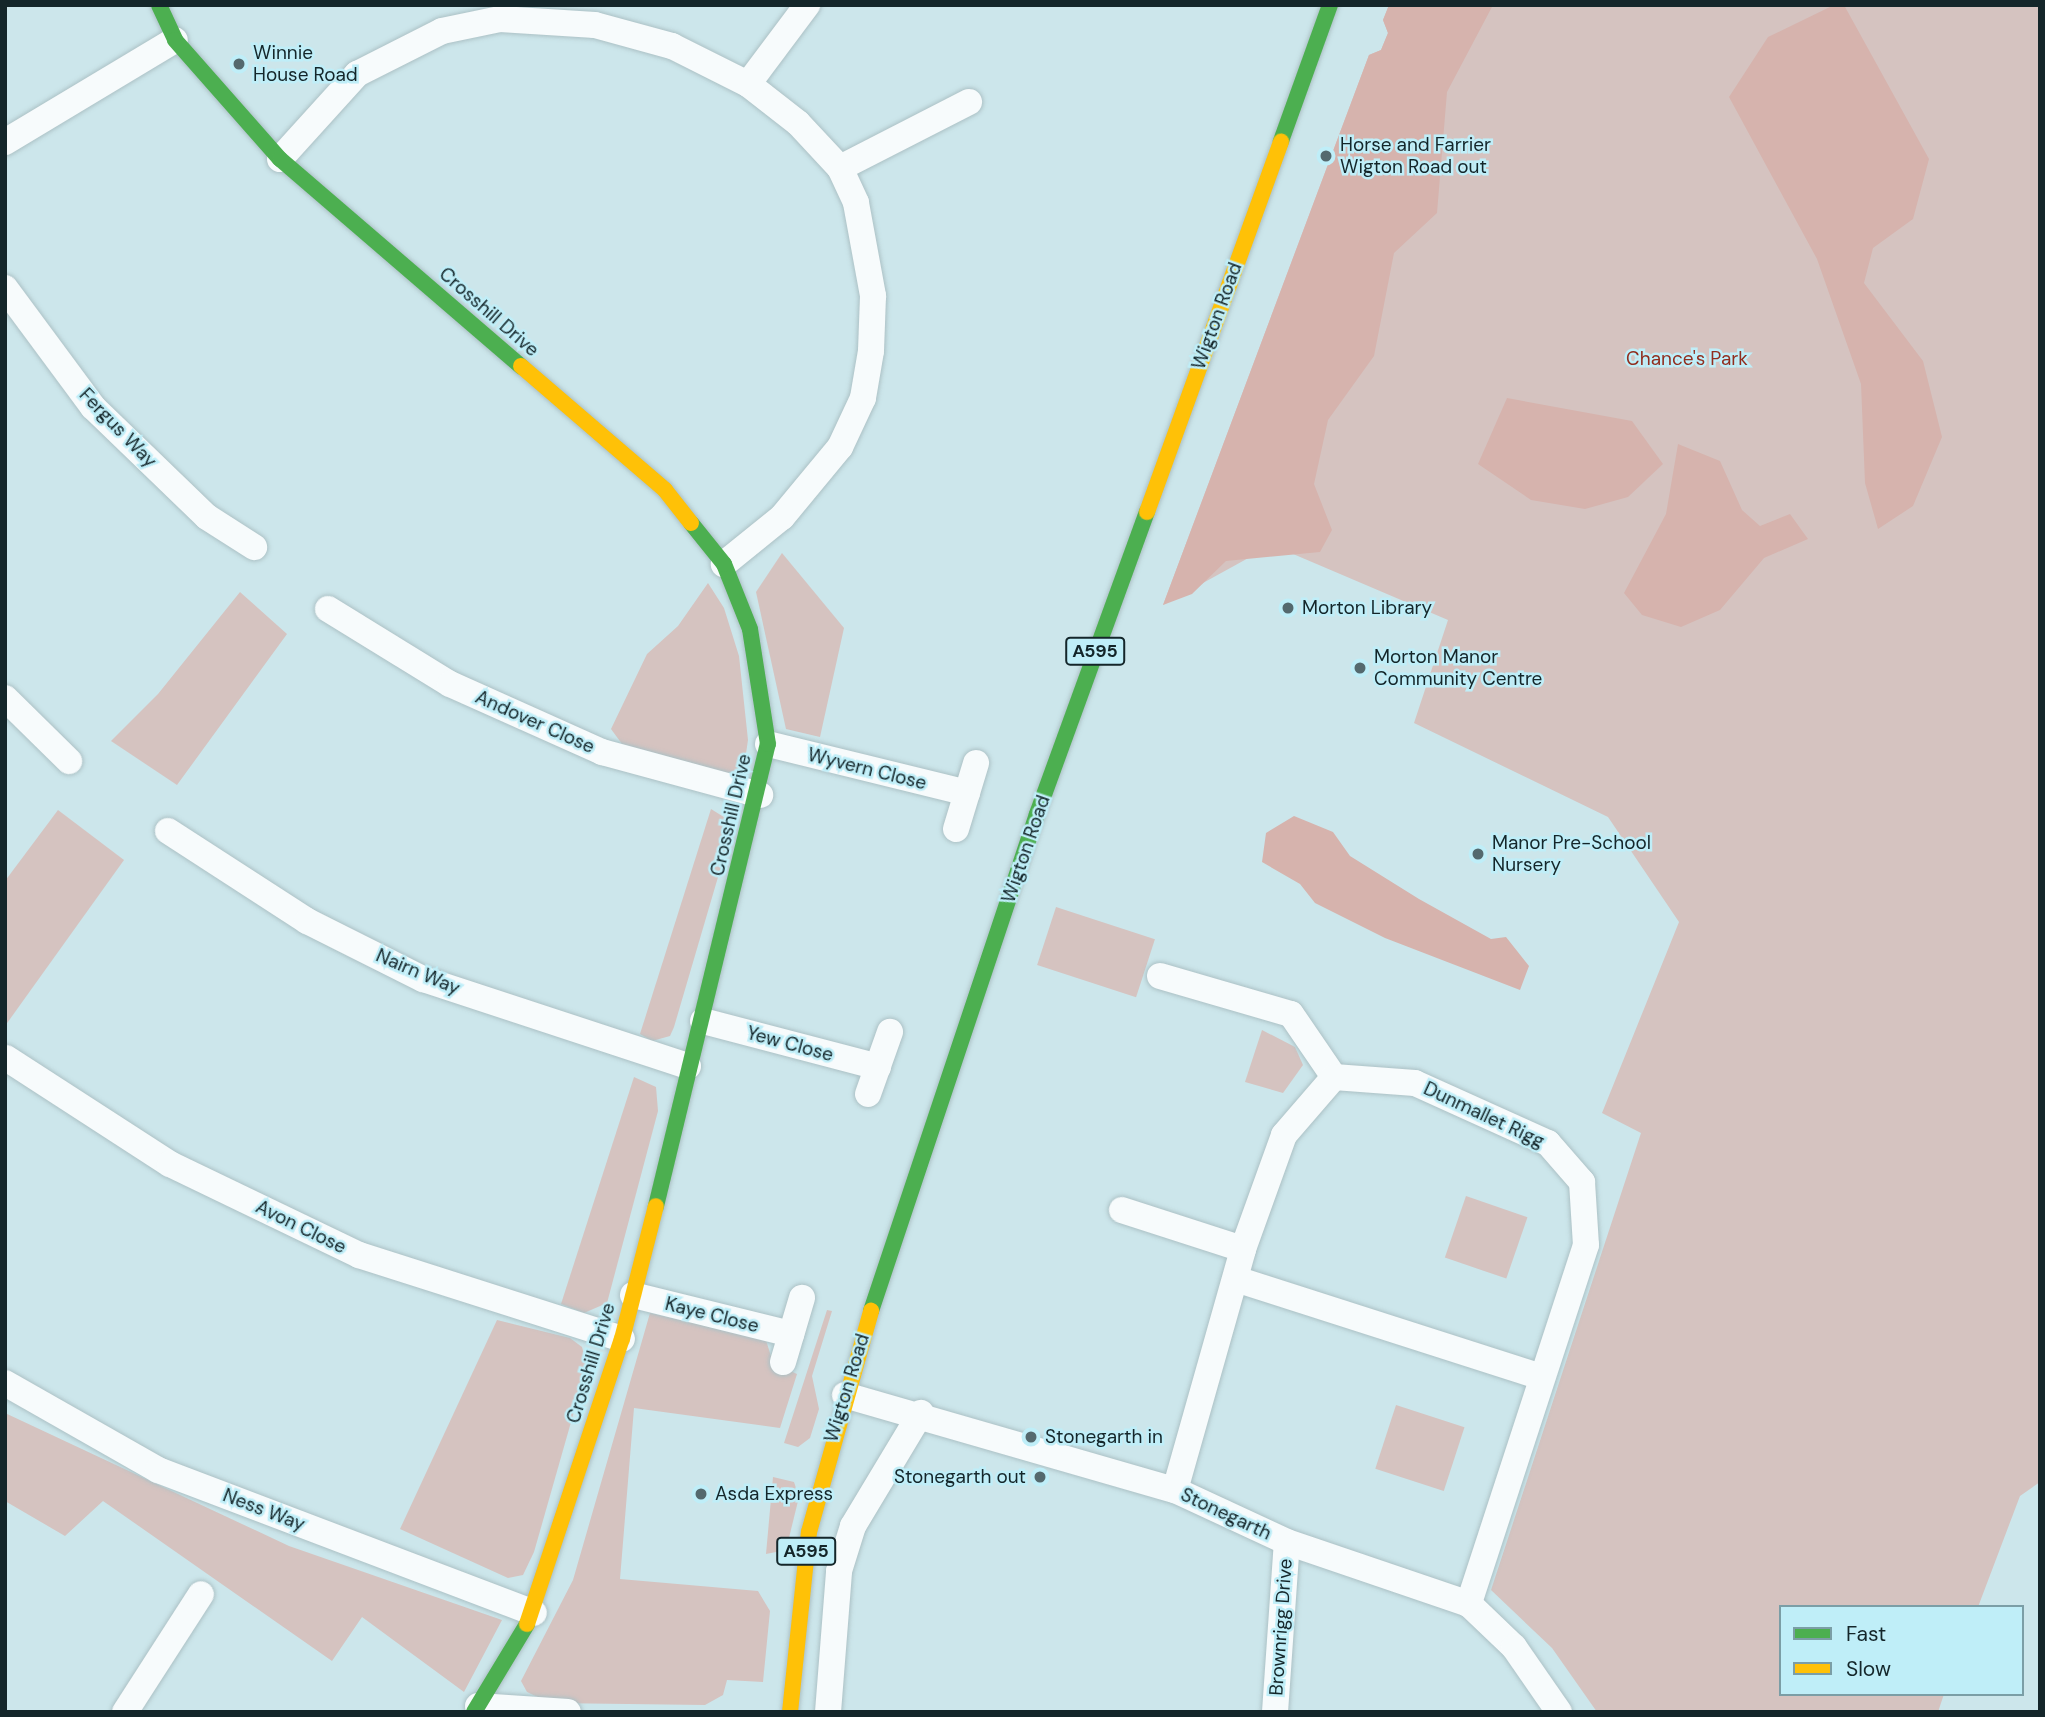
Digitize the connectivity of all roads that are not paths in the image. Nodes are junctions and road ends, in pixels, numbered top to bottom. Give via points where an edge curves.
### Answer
1 (159, 5) edge
2 (807, 5) edge
3 (1331, 5) edge
4 (175, 40) junction
5 (748, 84) junction
6 (969, 102) dead end
7 (5, 142) edge
8 (280, 159) junction
9 (840, 168) junction
10 (5, 288) edge
11 (254, 547) dead end
12 (724, 564) junction
13 (328, 609) dead end
14 (5, 698) edge
15 (768, 744) junction
16 (69, 761) dead end
17 (976, 763) dead end
18 (967, 793) junction
19 (760, 795) junction
20 (956, 829) dead end
21 (169, 831) dead end
22 (1160, 976) dead end
23 (703, 1021) junction
24 (890, 1032) dead end
25 (6, 1058) edge
26 (688, 1066) junction
27 (878, 1067) junction
28 (1334, 1077) junction
29 (868, 1094) dead end
30 (1122, 1210) dead end
31 (1243, 1249) junction
32 (1236, 1279) junction
33 (633, 1295) junction
34 (802, 1298) dead end
35 (791, 1334) junction
36 (622, 1339) junction
37 (783, 1362) dead end
38 (1539, 1376) junction
39 (5, 1383) edge
40 (845, 1395) junction
41 (921, 1413) junction
42 (1175, 1490) junction
43 (1287, 1542) junction
44 (201, 1594) dead end
45 (1469, 1604) junction
46 (534, 1613) junction
47 (476, 1709) edge
48 (125, 1712) edge
49 (568, 1712) edge
50 (790, 1712) edge
51 (828, 1712) edge
52 (1275, 1712) edge
53 (1559, 1712) edge

1 - 4 street, Crosshill Drive
2 - 5 street
3 - 40 street, Wigton Road / A595 via 1037,814
4 - 7 street
4 - 8 street, Crosshill Drive
5 - 8 street via 672,46 594,25 500,19 442,31 358,74
5 - 9 street via 798,123
6 - 9 street
8 - 12 street, Crosshill Drive via 664,490
9 - 12 street via 866,235 873,296 863,398 840,447 812,485
10 - 11 street, Fergus Way via 93,407 207,517
12 - 15 street, Crosshill Drive via 758,662
13 - 19 street, Andover Close via 450,684 602,752
14 - 16 street
15 - 18 street, Wyvern Close
15 - 19 street, Crosshill Drive
17 - 18 street
18 - 20 street
19 - 23 street, Crosshill Drive
21 - 26 street, Nairn Way via 307,921 423,979
22 - 28 street via 1291,1014
23 - 26 street, Crosshill Drive
23 - 27 street, Yew Close
24 - 27 street
25 - 36 street, Avon Close via 170,1164 359,1255
26 - 33 street, Crosshill Drive
27 - 29 street
28 - 31 street via 1284,1135
28 - 38 street, Dunmallet Rigg via 1415,1083 1548,1143 1582,1182 1586,1245
30 - 31 street
31 - 32 street
32 - 38 street
32 - 42 street
33 - 35 street, Kaye Close
33 - 36 street, Crosshill Drive
34 - 35 street
35 - 37 street
36 - 46 street, Crosshill Drive
38 - 45 street, Dunmallet Rigg
39 - 46 street, Ness Way via 158,1470
40 - 41 street, Stonegarth
40 - 50 street, Wigton Road / A595 via 807,1543
41 - 42 street, Stonegarth
41 - 51 street via 846,1548 831,1619
42 - 43 street, Stonegarth
43 - 45 street, Stonegarth
43 - 52 street, Brownrigg Drive
44 - 48 street
45 - 53 street, Stonegarth via 1514,1647
46 - 47 street, Crosshill Drive
47 - 49 street

